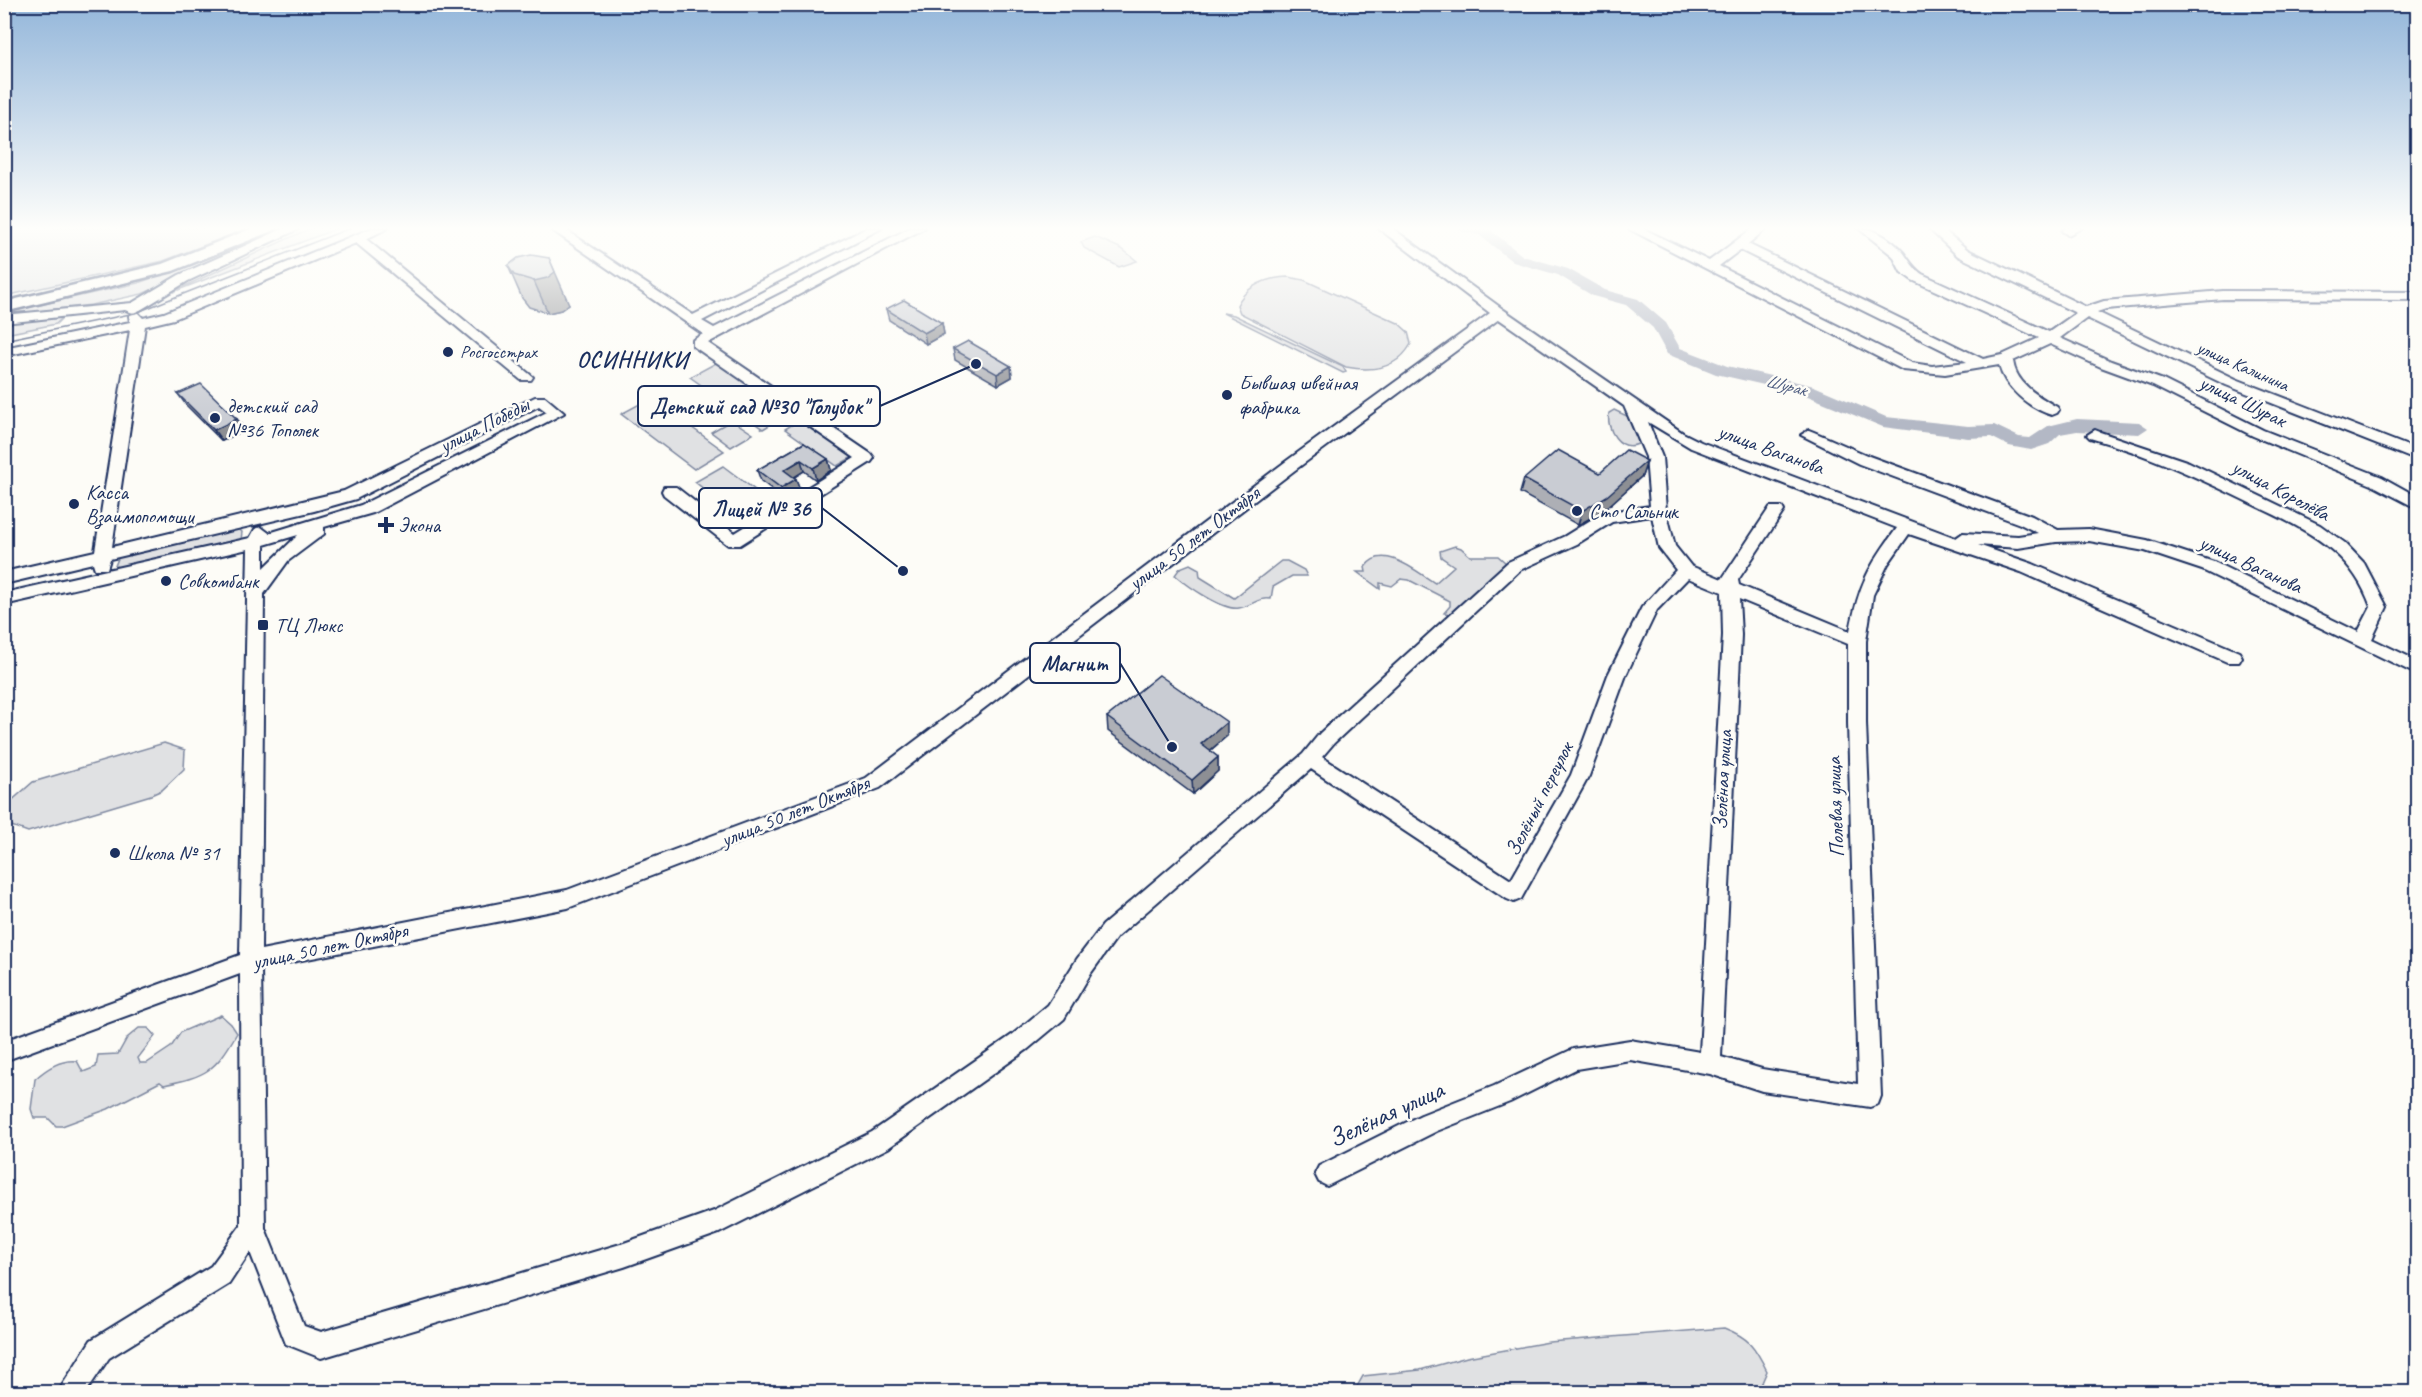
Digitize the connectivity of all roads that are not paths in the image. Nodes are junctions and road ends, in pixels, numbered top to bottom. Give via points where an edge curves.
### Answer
1 (61, 293) edge
2 (155, 293) edge
3 (224, 293) edge
4 (424, 293) edge
5 (653, 293) edge
6 (746, 293) edge
7 (792, 293) edge
8 (1471, 293) edge
9 (1762, 293) edge
10 (1838, 293) edge
11 (1951, 293) edge
12 (2047, 293) edge
13 (2418, 296) edge
14 (4, 307) edge
15 (134, 309) junction
16 (2087, 312) junction
17 (1499, 314) junction
18 (4, 319) edge
19 (693, 320) junction
20 (138, 325) junction
21 (713, 334) junction
22 (2049, 339) junction
23 (4, 352) edge
24 (2006, 359) junction
25 (1980, 363) junction
26 (526, 378) dead end
27 (1627, 400) junction
28 (2052, 410) dead end
29 (1809, 435) dead end
30 (2095, 435) dead end
31 (2418, 456) edge
32 (670, 491) dead end
33 (2418, 504) edge
34 (1658, 510) junction
35 (1776, 511) dead end
36 (341, 517) junction
37 (269, 518) junction
38 (1906, 527) junction
39 (2056, 536) junction
40 (256, 542) junction
41 (103, 556) junction
42 (1685, 570) junction
43 (4, 578) edge
44 (99, 578) junction
45 (1732, 590) junction
46 (255, 594) junction
47 (4, 599) edge
48 (1857, 641) junction
49 (2362, 643) junction
50 (2233, 657) dead end
51 (2418, 669) edge
52 (1310, 759) junction
53 (250, 961) junction
54 (4, 1051) edge
55 (1710, 1064) junction
56 (1870, 1096) joint
57 (1327, 1174) dead end
58 (253, 1228) junction
59 (72, 1392) edge

1 - 14 main road
2 - 15 street
3 - 20 street
4 - 26 street
5 - 19 street
6 - 19 street
7 - 21 street
8 - 17 street, улица Ваганова
9 - 25 street via 1908,367 1929,372
10 - 25 street
11 - 22 street, улица Шурак
12 - 16 street, улица Калинина
13 - 16 street via 2223,295 2120,303
15 - 18 street via 127,306
15 - 20 street
16 - 22 street
16 - 31 street, улица Калинина via 2231,382
17 - 27 street, улица Ваганова
17 - 53 street, улица 50 лет Октября via 1290,466 873,783 568,898
19 - 21 street
20 - 23 street
20 - 41 street
21 - 32 street via 698,343 866,458 734,541
22 - 24 street
22 - 33 street, улица Шурак via 2158,383 2258,433 2377,481
24 - 25 street
24 - 28 street via 2005,367 2018,387
27 - 34 street via 1654,457
27 - 38 street, улица Ваганова via 1696,445
29 - 39 street, улица Ваганова via 2026,520
30 - 49 street, улица Королёва via 2149,452 2230,487 2312,528 2338,547 2361,570 2379,607
34 - 42 street via 1667,548
34 - 52 street via 1608,517 1571,540 1514,566 1327,738
35 - 45 street, Зелёная улица via 1730,579
36 - 37 street, улица Победы via 367,510 557,413 540,400 350,495
36 - 40 street, улица Победы
36 - 46 street via 284,555
37 - 40 street
37 - 41 street, улица Победы
38 - 39 street, улица Ваганова via 1992,542
38 - 48 street, Полевая улица via 1881,562 1865,595
38 - 50 street, улица Ваганова via 2026,568
39 - 49 street, улица Ваганова via 2116,538 2179,555 2256,588
40 - 44 street, улица Победы
40 - 46 street
41 - 43 street, улица Победы
41 - 44 street
42 - 45 street
42 - 52 street, Зелёный переулок via 1650,607 1617,675 1580,776 1514,893
44 - 47 street, улица Победы
45 - 48 street
45 - 55 street, Зелёная улица
46 - 53 street
48 - 56 street, Полевая улица via 1857,755
49 - 51 street, улица Ваганова
52 - 58 street via 1110,931 1056,1012 1020,1042 880,1140 719,1221 613,1258 321,1345 295,1335
53 - 54 street, улица 50 лет Октября
53 - 58 street
55 - 56 street, Зелёная улица via 1762,1080
55 - 57 street, Зелёная улица via 1630,1050 1573,1059 1502,1094 1429,1123
58 - 59 street via 220,1275 100,1349

